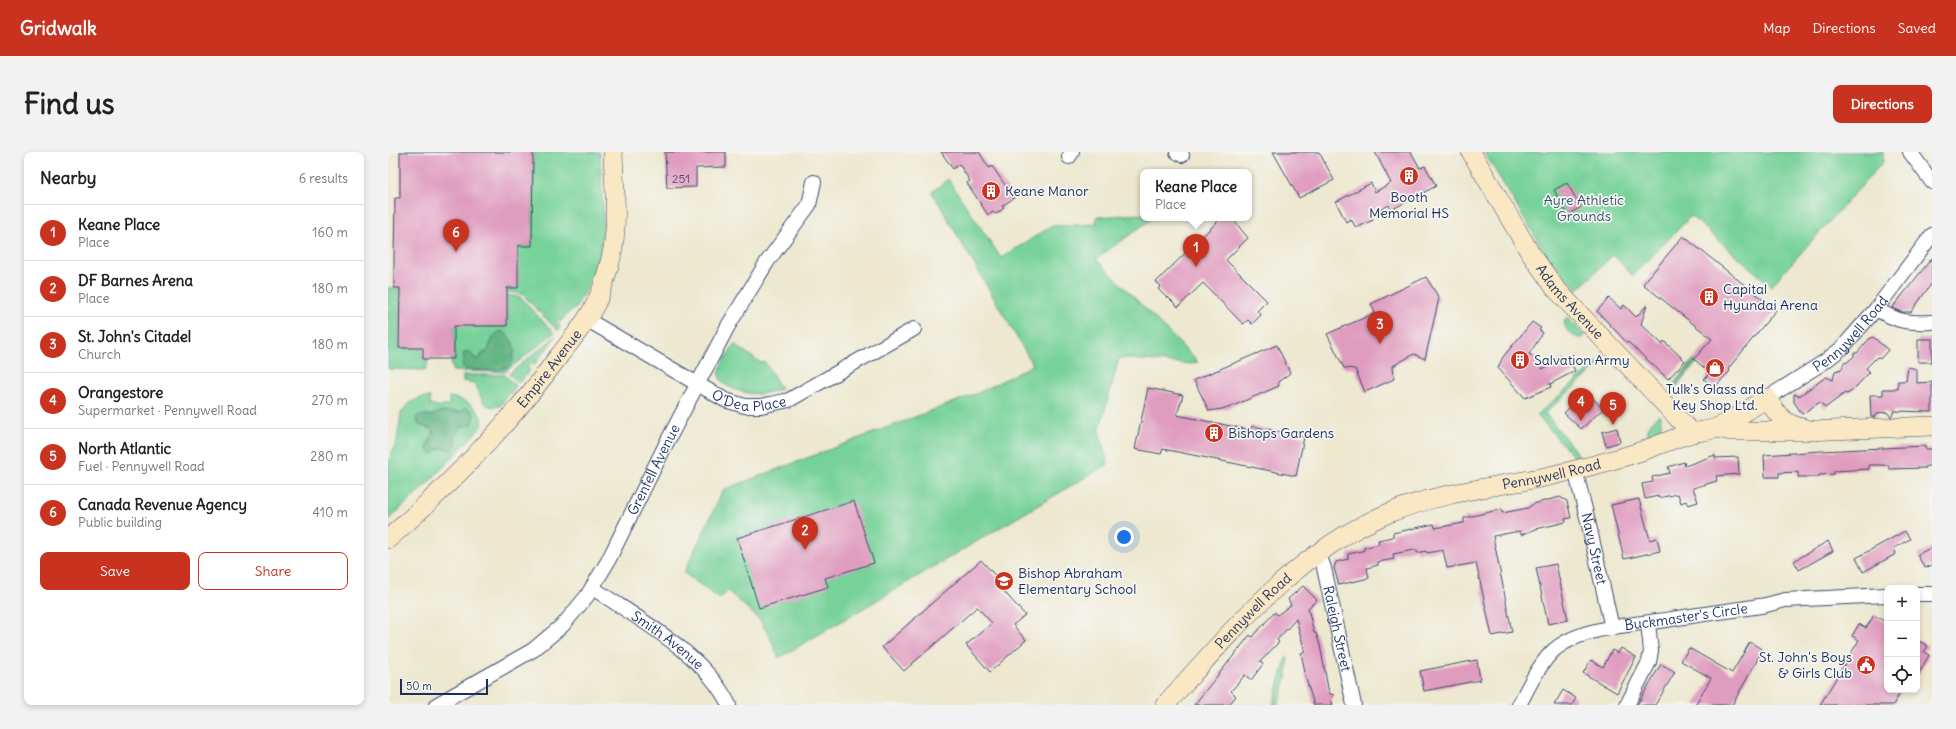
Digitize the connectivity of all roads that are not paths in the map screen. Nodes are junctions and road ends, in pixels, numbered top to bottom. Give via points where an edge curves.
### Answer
1 (613, 152) edge
2 (1471, 152) edge
3 (1910, 152) edge
4 (814, 182) dead end
5 (1932, 182) edge
6 (1932, 235) edge
7 (1876, 309) junction
8 (586, 319) junction
9 (1932, 322) edge
10 (914, 329) dead end
11 (698, 385) junction
12 (1767, 398) junction
13 (1932, 426) edge
14 (1716, 428) junction
15 (1815, 431) junction
16 (1692, 433) junction
17 (1575, 470) junction
18 (388, 539) edge
19 (1319, 554) junction
20 (593, 588) junction
21 (1920, 594) edge
22 (1932, 594) edge
23 (1884, 596) edge
24 (1648, 623) junction
25 (1612, 628) junction
26 (436, 705) edge
27 (729, 705) edge
28 (1165, 705) edge
29 (1354, 705) edge
30 (1519, 705) edge
31 (1627, 705) edge

1 - 8 street, Empire Avenue via 612,256 602,288
2 - 16 street, Adams Avenue via 1529,251 1555,288
3 - 5 street
4 - 11 street, Grenfell Avenue via 809,205 754,281
6 - 7 street, Pennywell Road
7 - 9 street via 1895,320
7 - 12 street, Pennywell Road via 1842,348
8 - 11 street, O'Dea Place
8 - 18 street, Empire Avenue via 539,383 503,426 440,491
10 - 11 street, O'Dea Place via 801,394 776,404 745,406 725,400
11 - 20 street, Grenfell Avenue
12 - 14 street, Pennywell Road
12 - 15 street via 1780,418 1797,428
13 - 15 street
14 - 15 street via 1731,431
14 - 16 street, Pennywell Road
16 - 17 street, Pennywell Road via 1639,452
17 - 19 street, Pennywell Road via 1416,504 1356,529
17 - 25 street, Navy Street
19 - 28 street, Pennywell Road via 1289,575 1264,598
19 - 29 street, Raleigh Street
20 - 26 street, Grenfell Avenue via 570,617 532,650
20 - 27 street, Smith Avenue via 672,642 713,680
21 - 22 street
23 - 24 street, Buckmaster's Circle via 1785,600
24 - 25 street, Buckmaster's Circle
24 - 31 street via 1651,651 1649,662
25 - 30 street, Buckmaster's Circle via 1582,635 1564,643 1551,653

